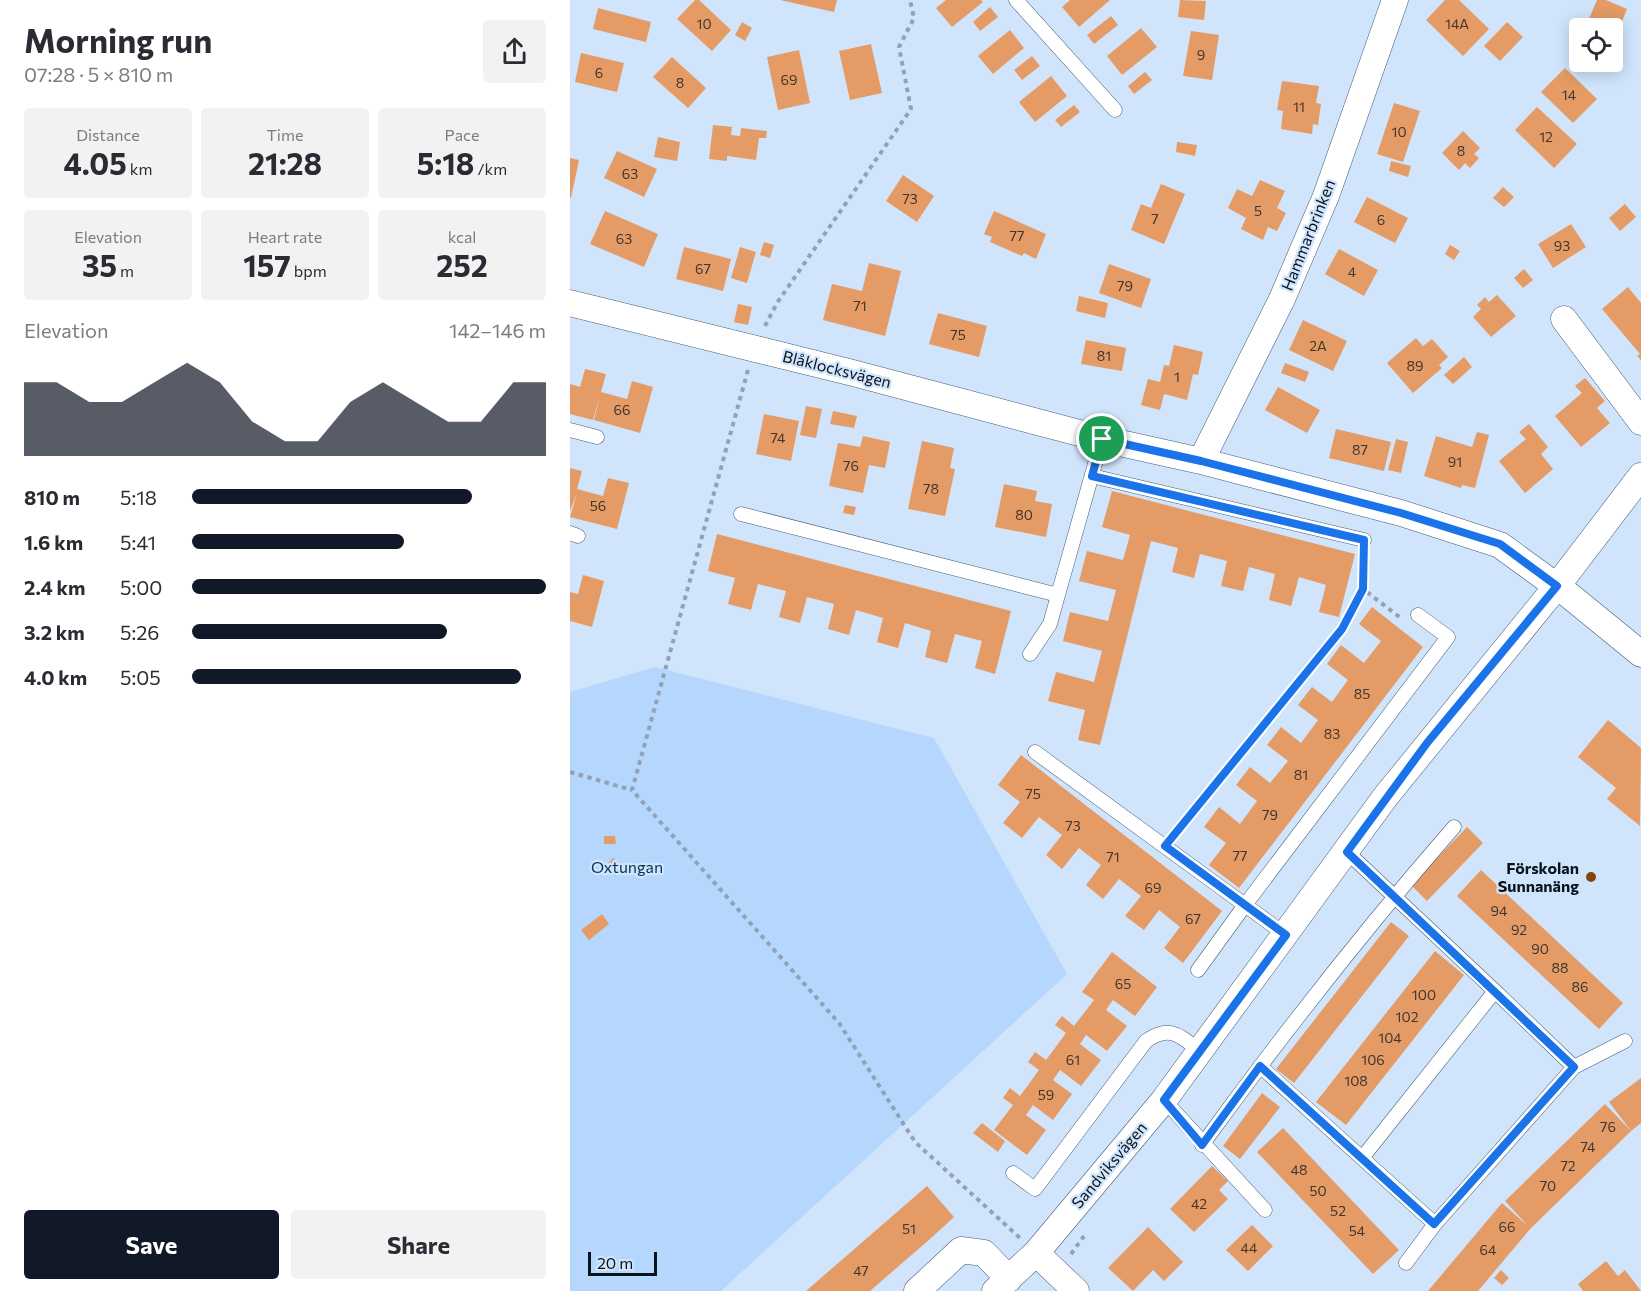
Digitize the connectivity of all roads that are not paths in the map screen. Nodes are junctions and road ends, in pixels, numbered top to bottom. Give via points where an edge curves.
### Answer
1 (1016, 0) edge
2 (1395, 0) edge
3 (1115, 110) dead end
4 (570, 303) edge
5 (1564, 319) dead end
6 (1641, 422) edge
7 (570, 430) edge
8 (597, 437) dead end
9 (1102, 439) junction
10 (1201, 461) junction
11 (1092, 476) junction
12 (1641, 476) edge
13 (741, 514) dead end
14 (1364, 540) road end
15 (1557, 586) junction
16 (1058, 595) junction
17 (1418, 615) road end
18 (1030, 654) dead end
19 (1641, 654) edge
20 (1035, 752) dead end
21 (1454, 827) dead end
22 (1347, 852) junction
23 (1394, 896) junction
24 (1245, 905) junction
25 (1286, 935) junction
26 (1198, 970) dead end
27 (1495, 991) junction
28 (1625, 1041) dead end
29 (1200, 1051) junction
30 (1260, 1066) junction
31 (1574, 1067) junction
32 (1164, 1100) junction
33 (1202, 1145) junction
34 (1362, 1158) junction
35 (1013, 1173) dead end
36 (1265, 1210) dead end
37 (1434, 1224) junction
38 (1035, 1253) junction
39 (1406, 1263) dead end
40 (1002, 1285) edge
41 (917, 1291) edge
42 (1076, 1291) edge

1 - 3 lane
2 - 10 street, Hammarbrinken via 1326,196 1282,299
4 - 9 street, Blåklocksvägen
5 - 6 street
7 - 8 lane
9 - 10 street, Blåklocksvägen
9 - 11 lane
10 - 15 street, Blåklocksvägen via 1401,513 1500,544
11 - 14 lane
11 - 16 lane
12 - 15 street, Sandviksvägen
13 - 16 lane
15 - 19 street, Blåklocksvägen
15 - 22 street, Sandviksvägen via 1427,743
16 - 18 lane via 1050,624
17 - 24 lane via 1448,637
20 - 24 lane
21 - 23 lane
22 - 23 lane
22 - 25 street, Sandviksvägen
23 - 27 lane
23 - 30 lane
24 - 25 lane
24 - 26 lane
25 - 29 street, Sandviksvägen
27 - 31 lane
27 - 34 lane
28 - 31 lane
29 - 32 street, Sandviksvägen
29 - 35 lane via 1176,1033 1158,1033 1146,1041 1035,1190
30 - 33 lane
30 - 34 lane
31 - 37 lane
32 - 33 lane
32 - 38 street, Sandviksvägen
33 - 36 lane
34 - 37 lane
37 - 39 lane
38 - 40 street, Sandviksvägen
38 - 42 street
40 - 41 street, Sandviksvägen via 984,1252 961,1250

